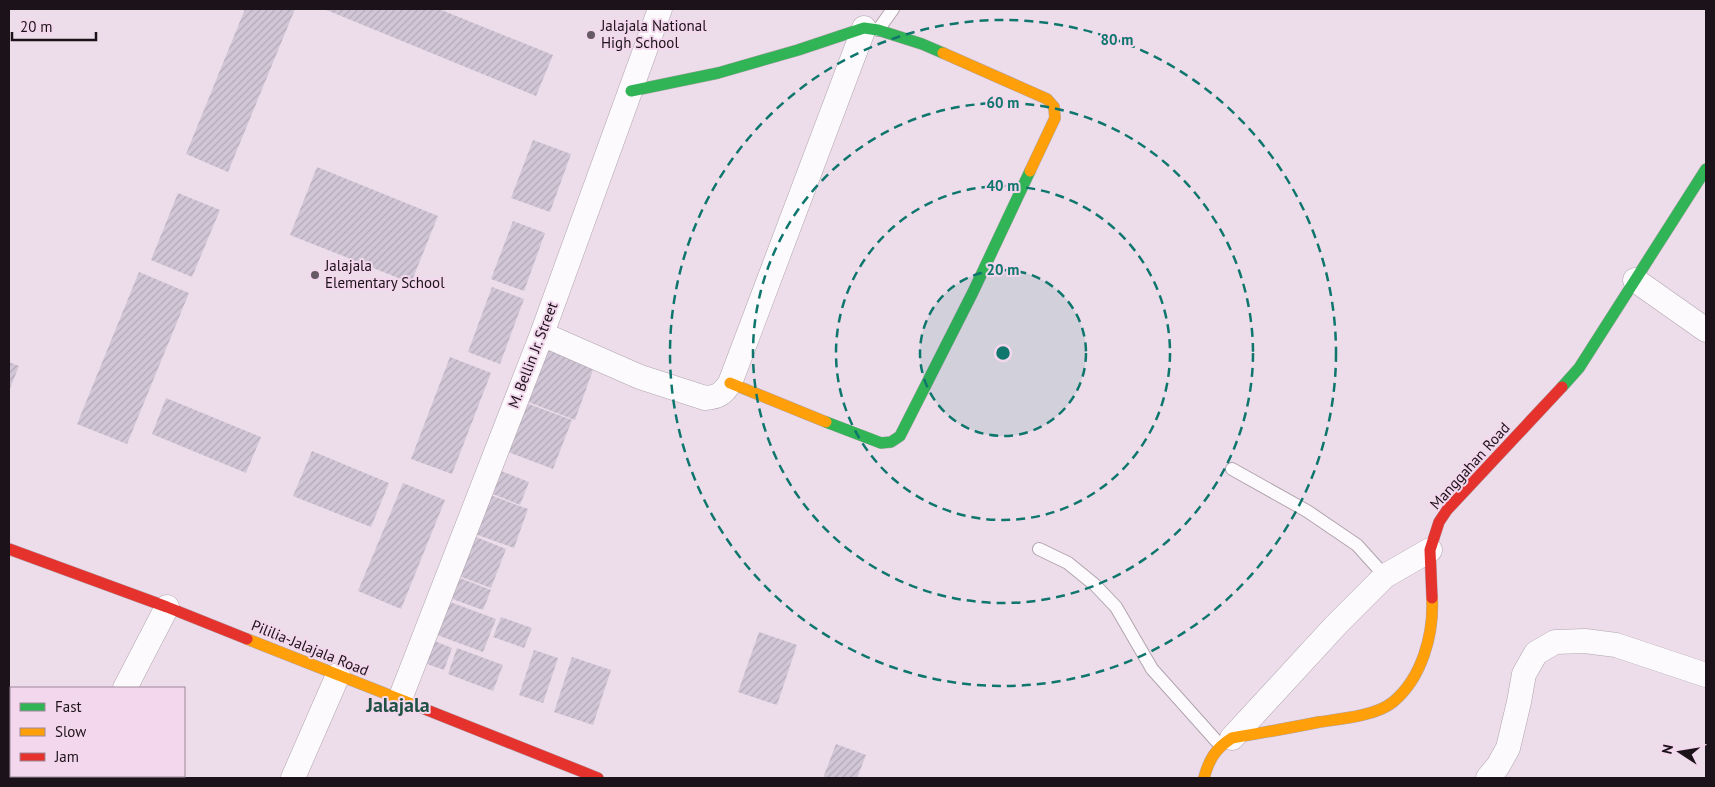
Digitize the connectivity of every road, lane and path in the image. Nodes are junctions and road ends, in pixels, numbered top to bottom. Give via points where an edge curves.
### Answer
1 (660, 9) edge
2 (893, 9) edge
3 (871, 29) junction
4 (631, 91) junction
5 (1706, 169) edge
6 (1635, 280) junction
7 (1706, 330) edge
8 (542, 334) junction
9 (730, 383) junction
10 (1232, 469) dead end
11 (1039, 548) dead end
12 (9, 549) edge
13 (1430, 550) junction
14 (1385, 576) junction
15 (167, 607) junction
16 (1706, 675) edge
17 (338, 676) junction
18 (126, 687) edge
19 (400, 699) junction
20 (1226, 742) junction
21 (556, 770) edge
22 (293, 778) edge
23 (598, 778) edge
24 (1204, 778) edge
25 (1488, 778) edge

1 - 4 street, M. Bellin Jr. Street
2 - 3 lane
3 - 4 street via 718,73
3 - 9 street
3 - 9 street via 922,44 1047,98 1056,109 1055,118 974,292 897,440 887,444 876,442
4 - 8 street, M. Bellin Jr. Street
5 - 6 street, Manggahan Road
6 - 7 street
6 - 13 street, Manggahan Road via 1578,368 1447,510 1439,522
8 - 9 street via 640,377 705,398 716,397
8 - 19 street, M. Bellin Jr. Street
10 - 14 lane via 1307,510 1357,545
11 - 20 lane via 1068,564 1095,585 1116,607 1152,669
12 - 15 street, Pililia-Jalajala Road
13 - 14 street
13 - 20 street, Manggahan Road via 1433,612 1425,654 1410,683 1392,702 1367,714
14 - 20 street
15 - 17 street, Pililia-Jalajala Road
15 - 18 street
16 - 25 street via 1616,645 1555,642 1536,653 1524,674 1508,748
17 - 19 street, Pililia-Jalajala Road
17 - 22 street
19 - 21 street, Pililia-Jalajala Road
20 - 24 street via 1212,754
21 - 23 street, Pililia-Jalajala Road

